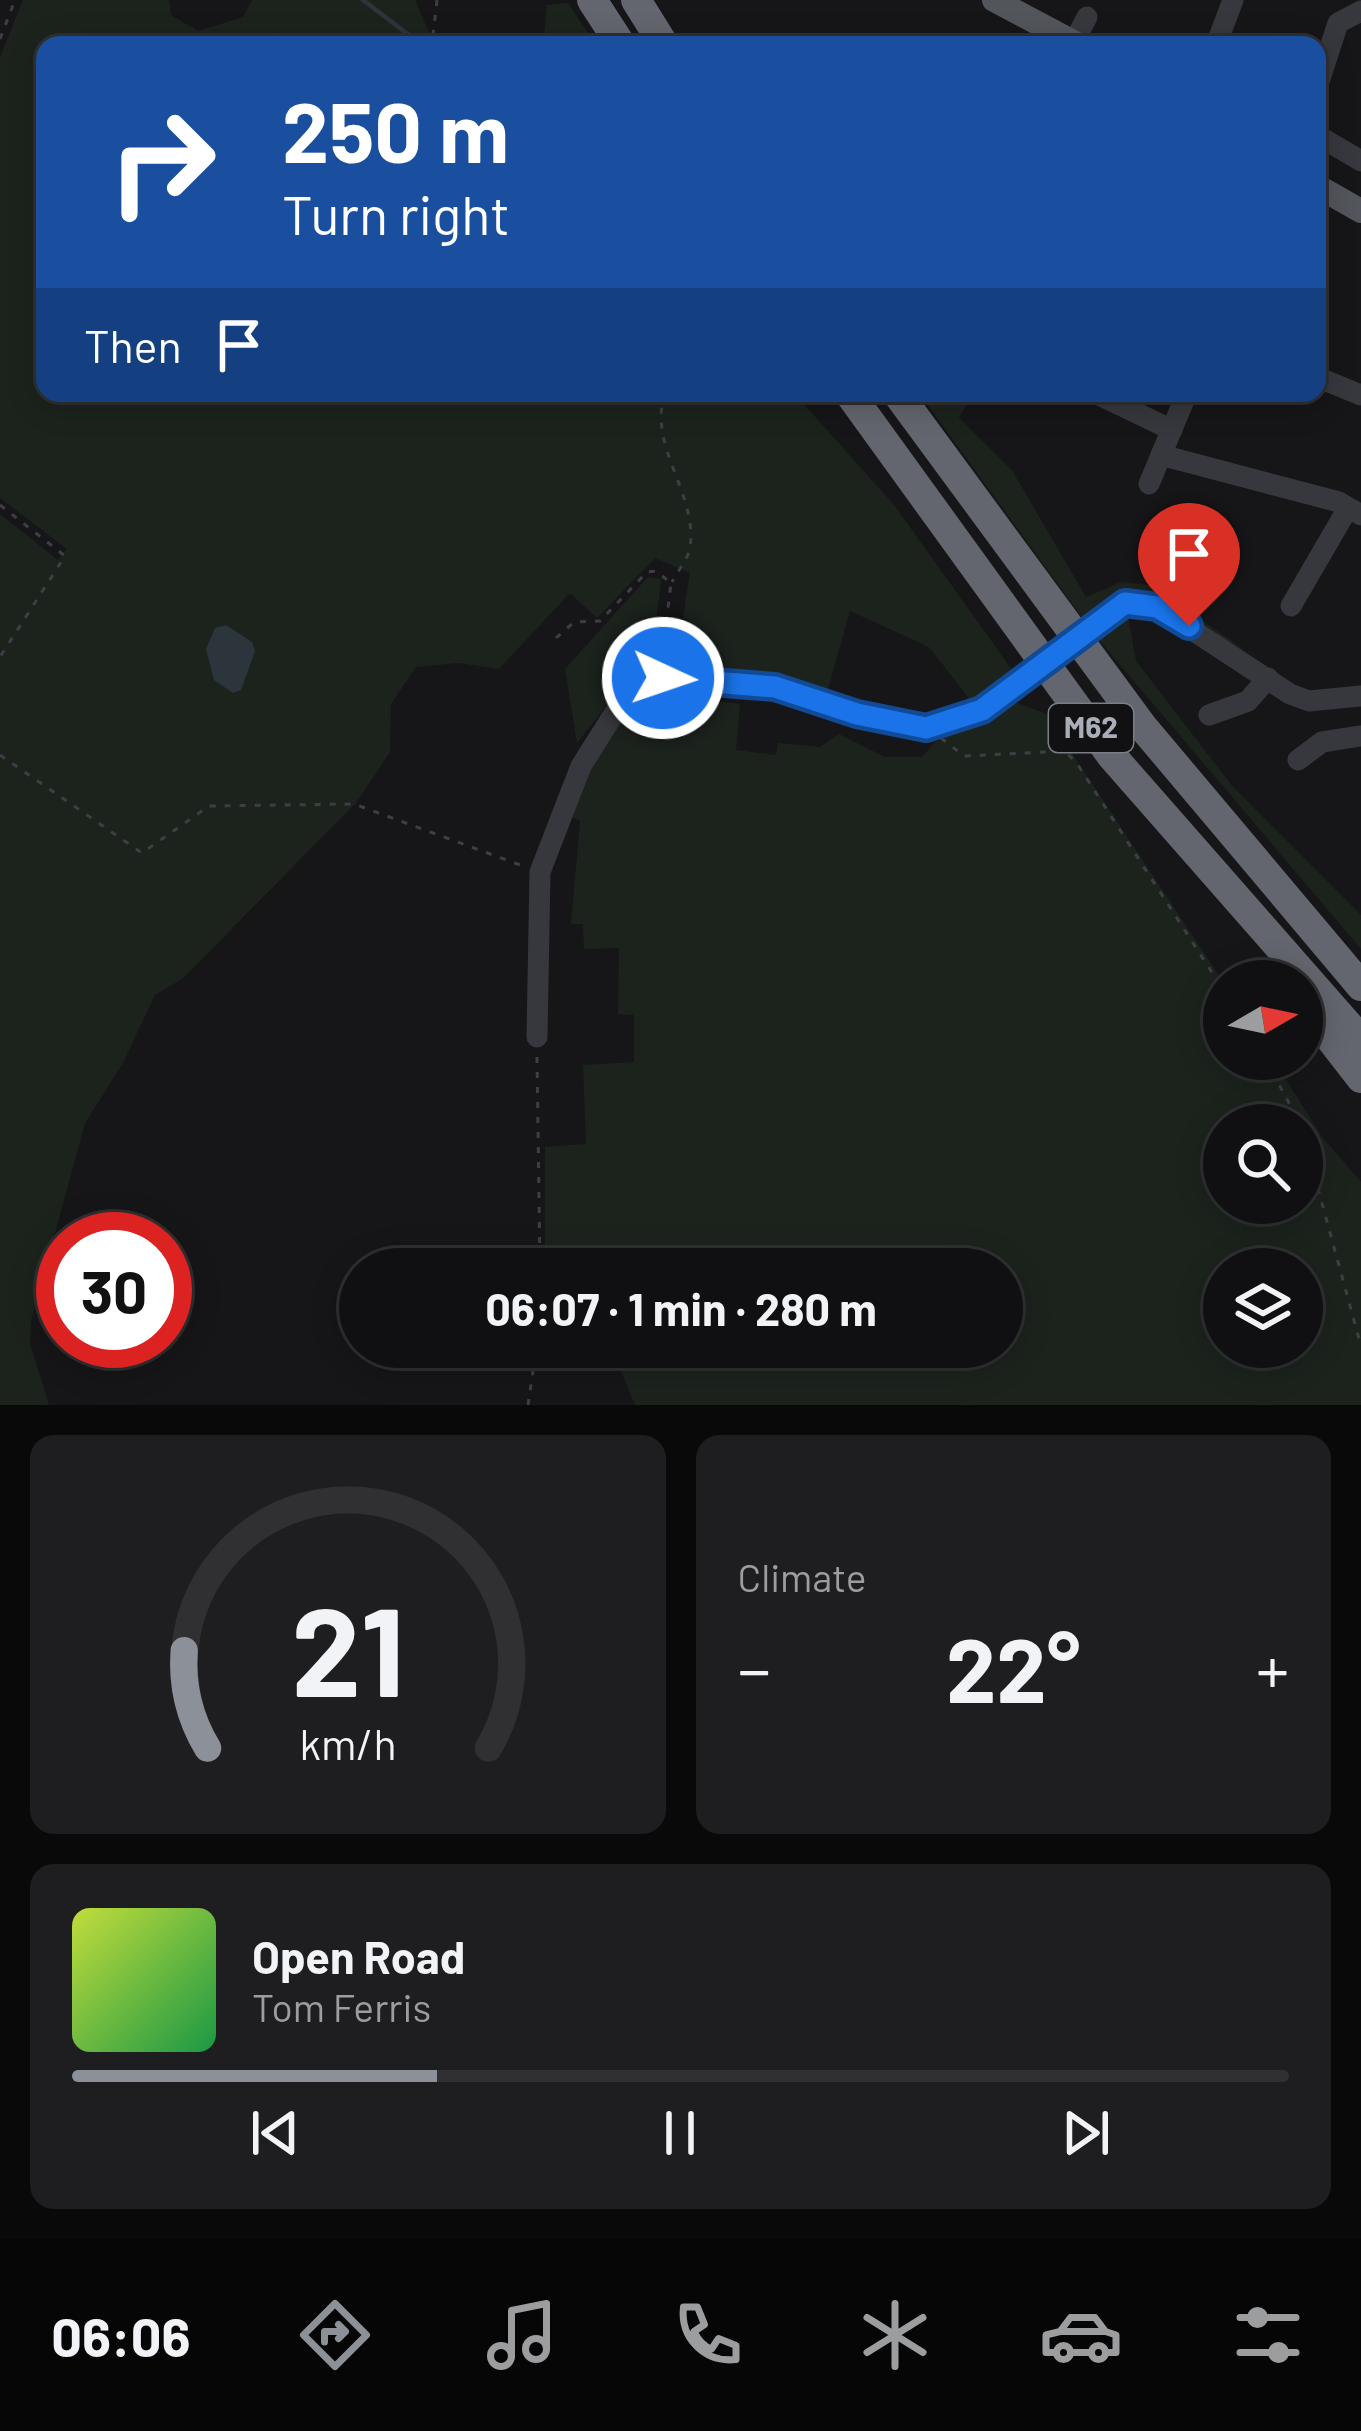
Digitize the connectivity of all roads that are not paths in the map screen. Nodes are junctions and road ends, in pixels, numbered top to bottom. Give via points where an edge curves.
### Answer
1 (592, 0) edge
2 (636, 0) edge
3 (997, 0) edge
4 (1233, 0) edge
5 (1359, 7) edge
6 (1087, 16) dead end
7 (615, 36) edge
8 (658, 36) edge
9 (1064, 36) edge
10 (1080, 36) edge
11 (1219, 36) edge
12 (1326, 60) edge
13 (1326, 140) edge
14 (1361, 161) edge
15 (1326, 191) edge
16 (1361, 211) edge
17 (1326, 381) edge
18 (1361, 395) edge
19 (856, 402) edge
20 (904, 402) edge
21 (1114, 402) edge
22 (1183, 402) edge
23 (1172, 430) junction
24 (1161, 455) junction
25 (1149, 484) dead end
26 (1355, 511) edge
27 (1291, 606) dead end
28 (1268, 678) junction
29 (1361, 696) edge
30 (1210, 715) dead end
31 (1361, 736) edge
32 (1298, 760) dead end
33 (1252, 918) junction
34 (1275, 960) edge
35 (1361, 986) edge
36 (1323, 1029) edge
37 (537, 1037) road end
38 (1361, 1040) edge
39 (1361, 1078) edge

1 - 7 highway
2 - 8 highway
3 - 9 main road
4 - 11 street
5 - 12 street via 1338,22
6 - 10 street
13 - 14 street
15 - 16 main road
17 - 18 street
19 - 33 highway, M62 via 1111,755
20 - 35 highway, M62 via 1142,727
21 - 23 street
22 - 23 street
23 - 24 street
24 - 25 street
24 - 26 street
26 - 27 street
28 - 29 street via 1309,700
28 - 30 street via 1248,701
28 - 37 street, bridge via 1135,601 982,710 926,728 775,687 663,678 622,701 604,724 540,872
31 - 32 street via 1322,742
33 - 34 highway, M62
33 - 38 highway, M62
36 - 39 highway

